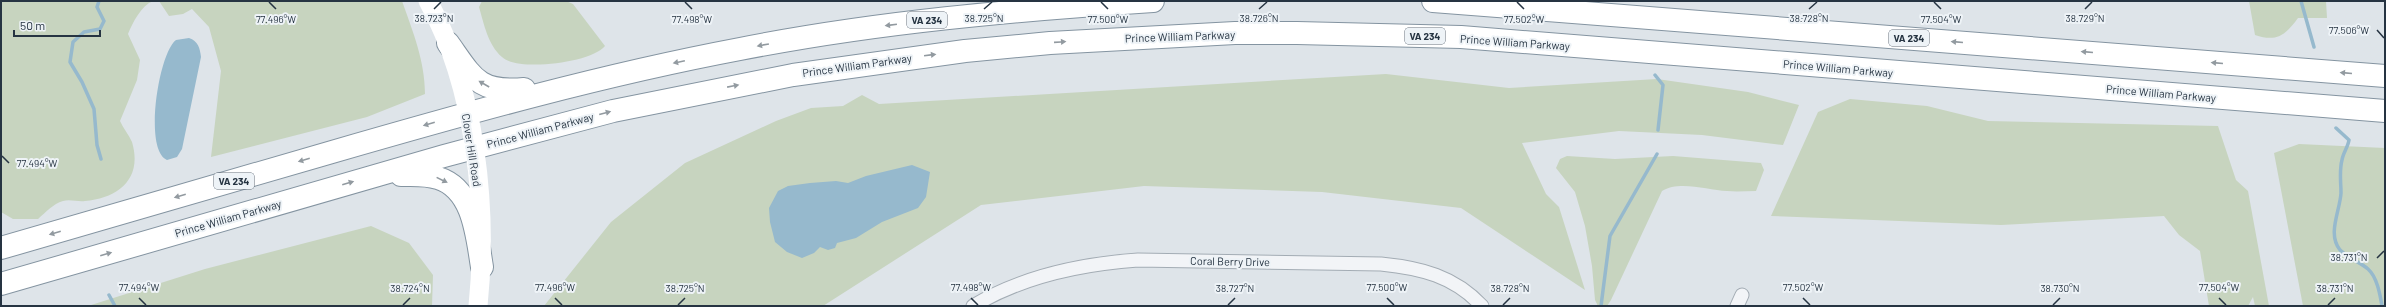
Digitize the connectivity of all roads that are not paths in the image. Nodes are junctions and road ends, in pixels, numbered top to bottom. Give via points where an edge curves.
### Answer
1 (428, 1) edge
2 (1153, 1) edge
3 (1433, 1) edge
4 (448, 43) junction
5 (2385, 76) edge
6 (577, 84) junction
7 (2385, 111) edge
8 (467, 113) junction
9 (473, 148) junction
10 (376, 175) junction
11 (1, 248) edge
12 (482, 267) junction
13 (1, 284) edge
14 (478, 306) edge
15 (973, 306) edge
16 (1482, 306) edge

1 - 4 street, Clover Hill Road
2 -> 6 highway, VA 234 via 991,13 846,31 741,49
5 -> 3 highway, VA 234
6 -> 4 highway via 513,90 488,87 475,78
4 - 8 street, Clover Hill Road
6 - 8 highway, VA 234
9 -> 7 highway, Prince William Parkway / VA 234 via 613,110 698,92 881,61 1050,42 1235,34 1320,33 1461,38
8 - 9 street, Clover Hill Road
8 -> 11 highway, VA 234
9 - 10 highway, Prince William Parkway / VA 234
9 - 12 street, Clover Hill Road via 482,226
10 -> 12 highway via 431,176 440,178 456,189 472,215
13 -> 10 highway, Prince William Parkway / VA 234
12 - 14 street, Clover Hill Road
15 - 16 street, Coral Berry Drive via 1052,273 1107,262 1138,260 1381,264 1413,267 1448,279

